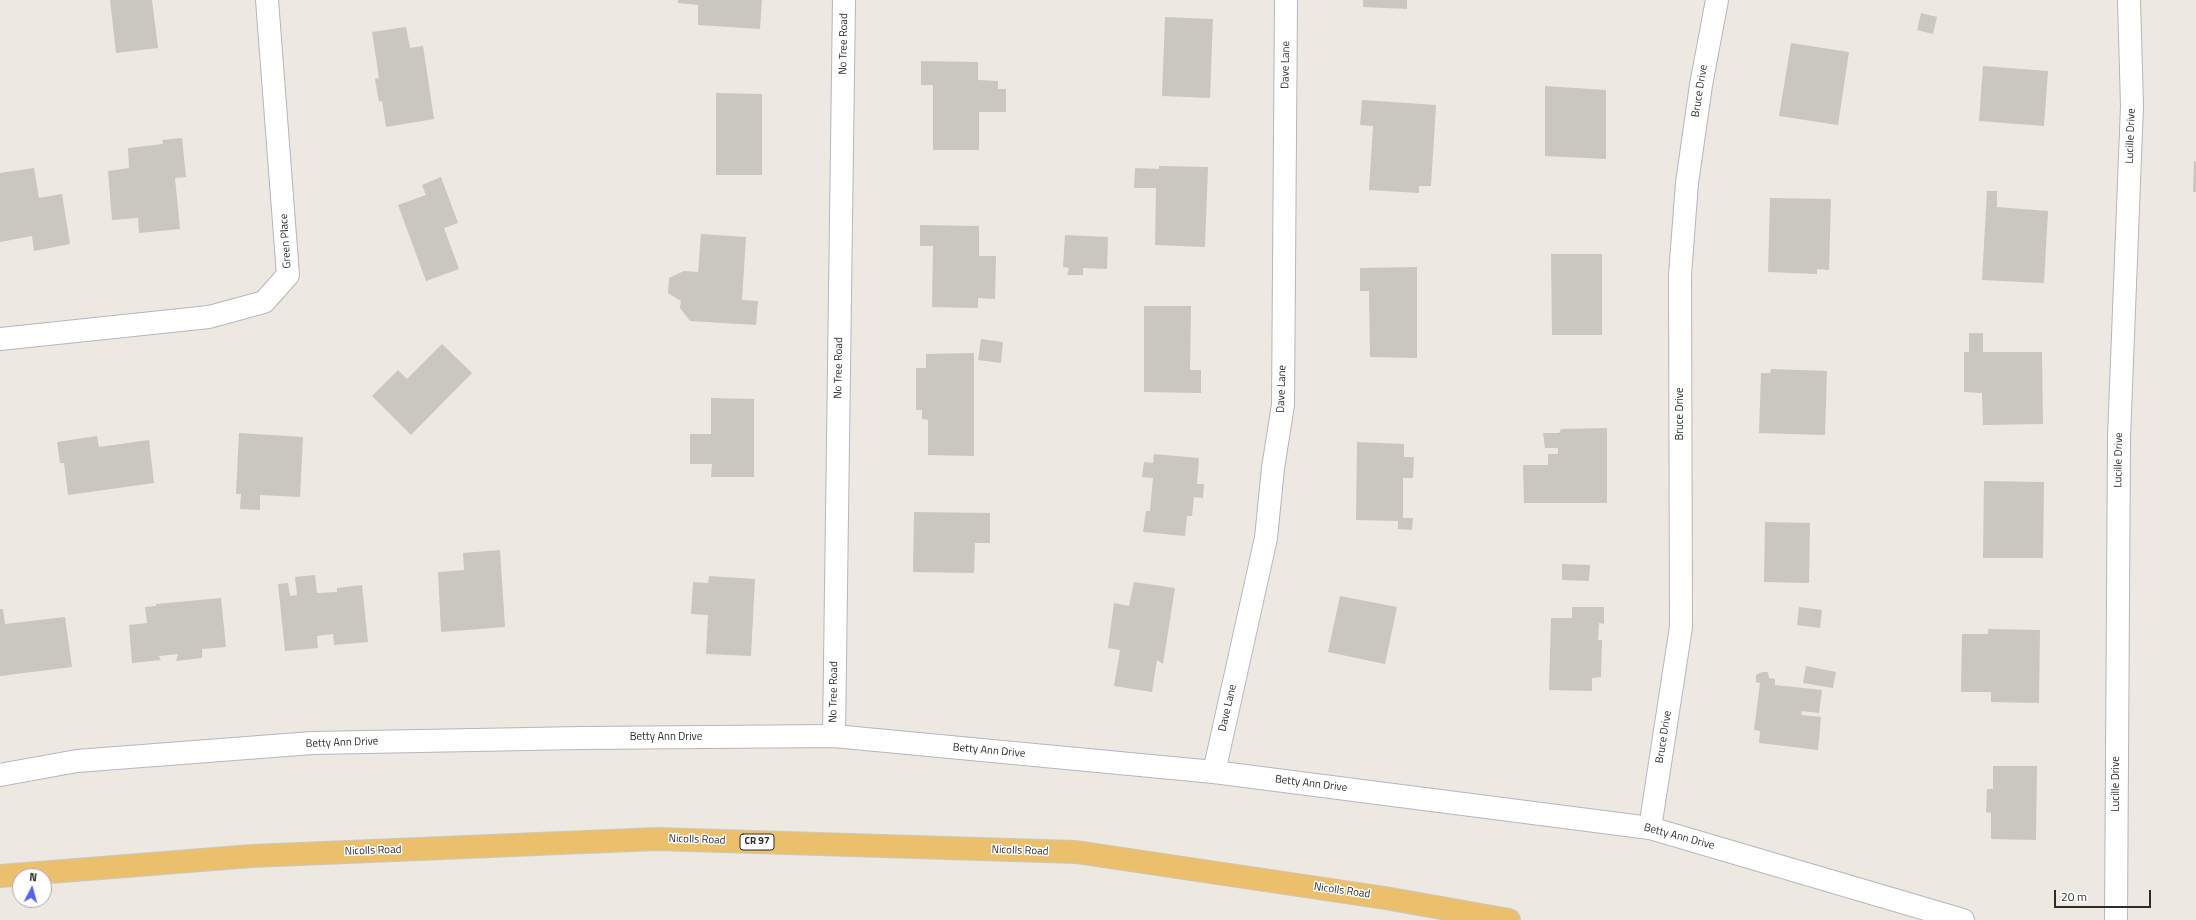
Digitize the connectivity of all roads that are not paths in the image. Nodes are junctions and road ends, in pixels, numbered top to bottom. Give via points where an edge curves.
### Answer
1 (267, 0) edge
2 (844, 0) edge
3 (1286, 0) edge
4 (1716, 0) edge
5 (2129, 0) edge
6 (0, 339) edge
7 (834, 736) junction
8 (1214, 772) junction
9 (0, 774) edge
10 (1650, 828) junction
11 (0, 876) edge
12 (1509, 920) edge
13 (1963, 920) edge
14 (2116, 920) edge

1 - 6 street, Green Place via 288,275 264,302 208,317
2 - 7 street, No Tree Road
3 - 8 street, Dave Lane via 1284,405 1273,468 1266,538
4 - 10 street, Bruce Drive via 1687,183 1680,275 1681,627
5 - 14 street, Lucille Drive via 2132,106 2119,437
7 - 8 street, Betty Ann Drive
7 - 9 street, Betty Ann Drive via 312,743 78,761
8 - 10 street, Betty Ann Drive
10 - 13 street, Betty Ann Drive
11 - 12 highway, Nicolls Road / CR 97 via 252,856 657,839 1076,852 1385,898

